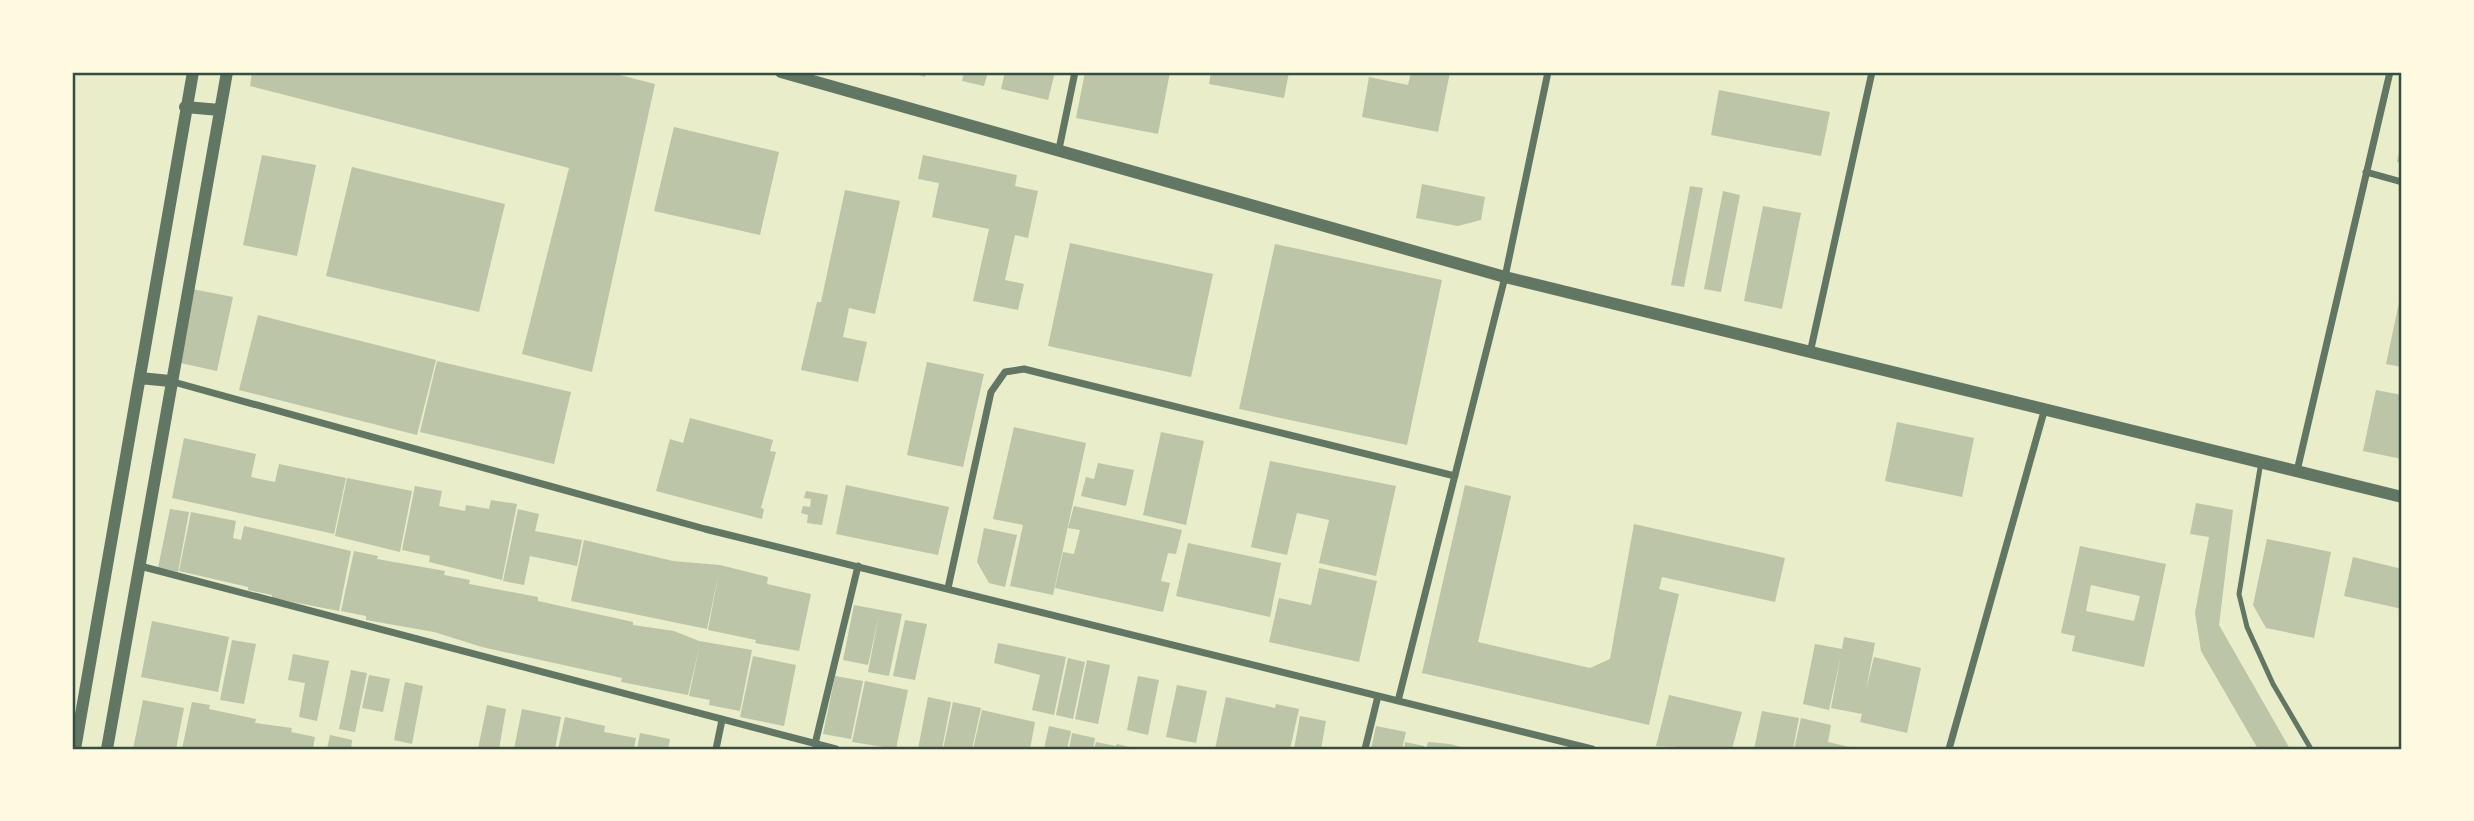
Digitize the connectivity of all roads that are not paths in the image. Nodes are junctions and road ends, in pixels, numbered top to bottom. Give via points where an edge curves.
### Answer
1 (193, 72) edge
2 (227, 72) edge
3 (781, 72) edge
4 (1075, 72) edge
5 (1548, 72) edge
6 (1872, 72) edge
7 (2390, 72) edge
8 (185, 107) junction
9 (220, 110) junction
10 (1059, 149) junction
11 (2366, 172) junction
12 (2402, 182) edge
13 (1505, 276) junction
14 (1810, 354) junction
15 (140, 378) junction
16 (170, 381) junction
17 (2045, 408) junction
18 (2261, 462) junction
19 (2297, 471) junction
20 (1455, 477) junction
21 (2402, 497) edge
22 (140, 566) junction
23 (858, 566) junction
24 (948, 588) junction
25 (1378, 696) junction
26 (1398, 701) junction
27 (722, 720) junction
28 (815, 744) junction
29 (75, 749) edge
30 (107, 749) edge
31 (716, 749) edge
32 (836, 749) edge
33 (1365, 749) edge
34 (1592, 749) edge
35 (1949, 749) edge
36 (2311, 749) edge

1 - 8 street
2 - 9 street
3 - 10 street
4 - 10 street
5 - 13 street
6 - 14 street
7 - 11 street
8 - 9 street
8 - 15 street
9 - 16 street
10 - 13 street
11 - 12 street
11 - 19 street
13 - 14 street
13 - 20 street
14 - 17 street
15 - 16 street
15 - 29 street
16 - 22 street
16 - 23 street via 705,529
17 - 18 street
17 - 35 street
18 - 19 street
18 - 36 lane via 2239,594 2273,684
19 - 21 street
20 - 24 street via 1024,369 1005,372 991,392
20 - 26 street
22 - 27 street
22 - 30 street
23 - 24 street
23 - 28 street
24 - 25 street
25 - 26 street
25 - 33 street
26 - 34 street
27 - 28 street
27 - 31 street
28 - 32 street

